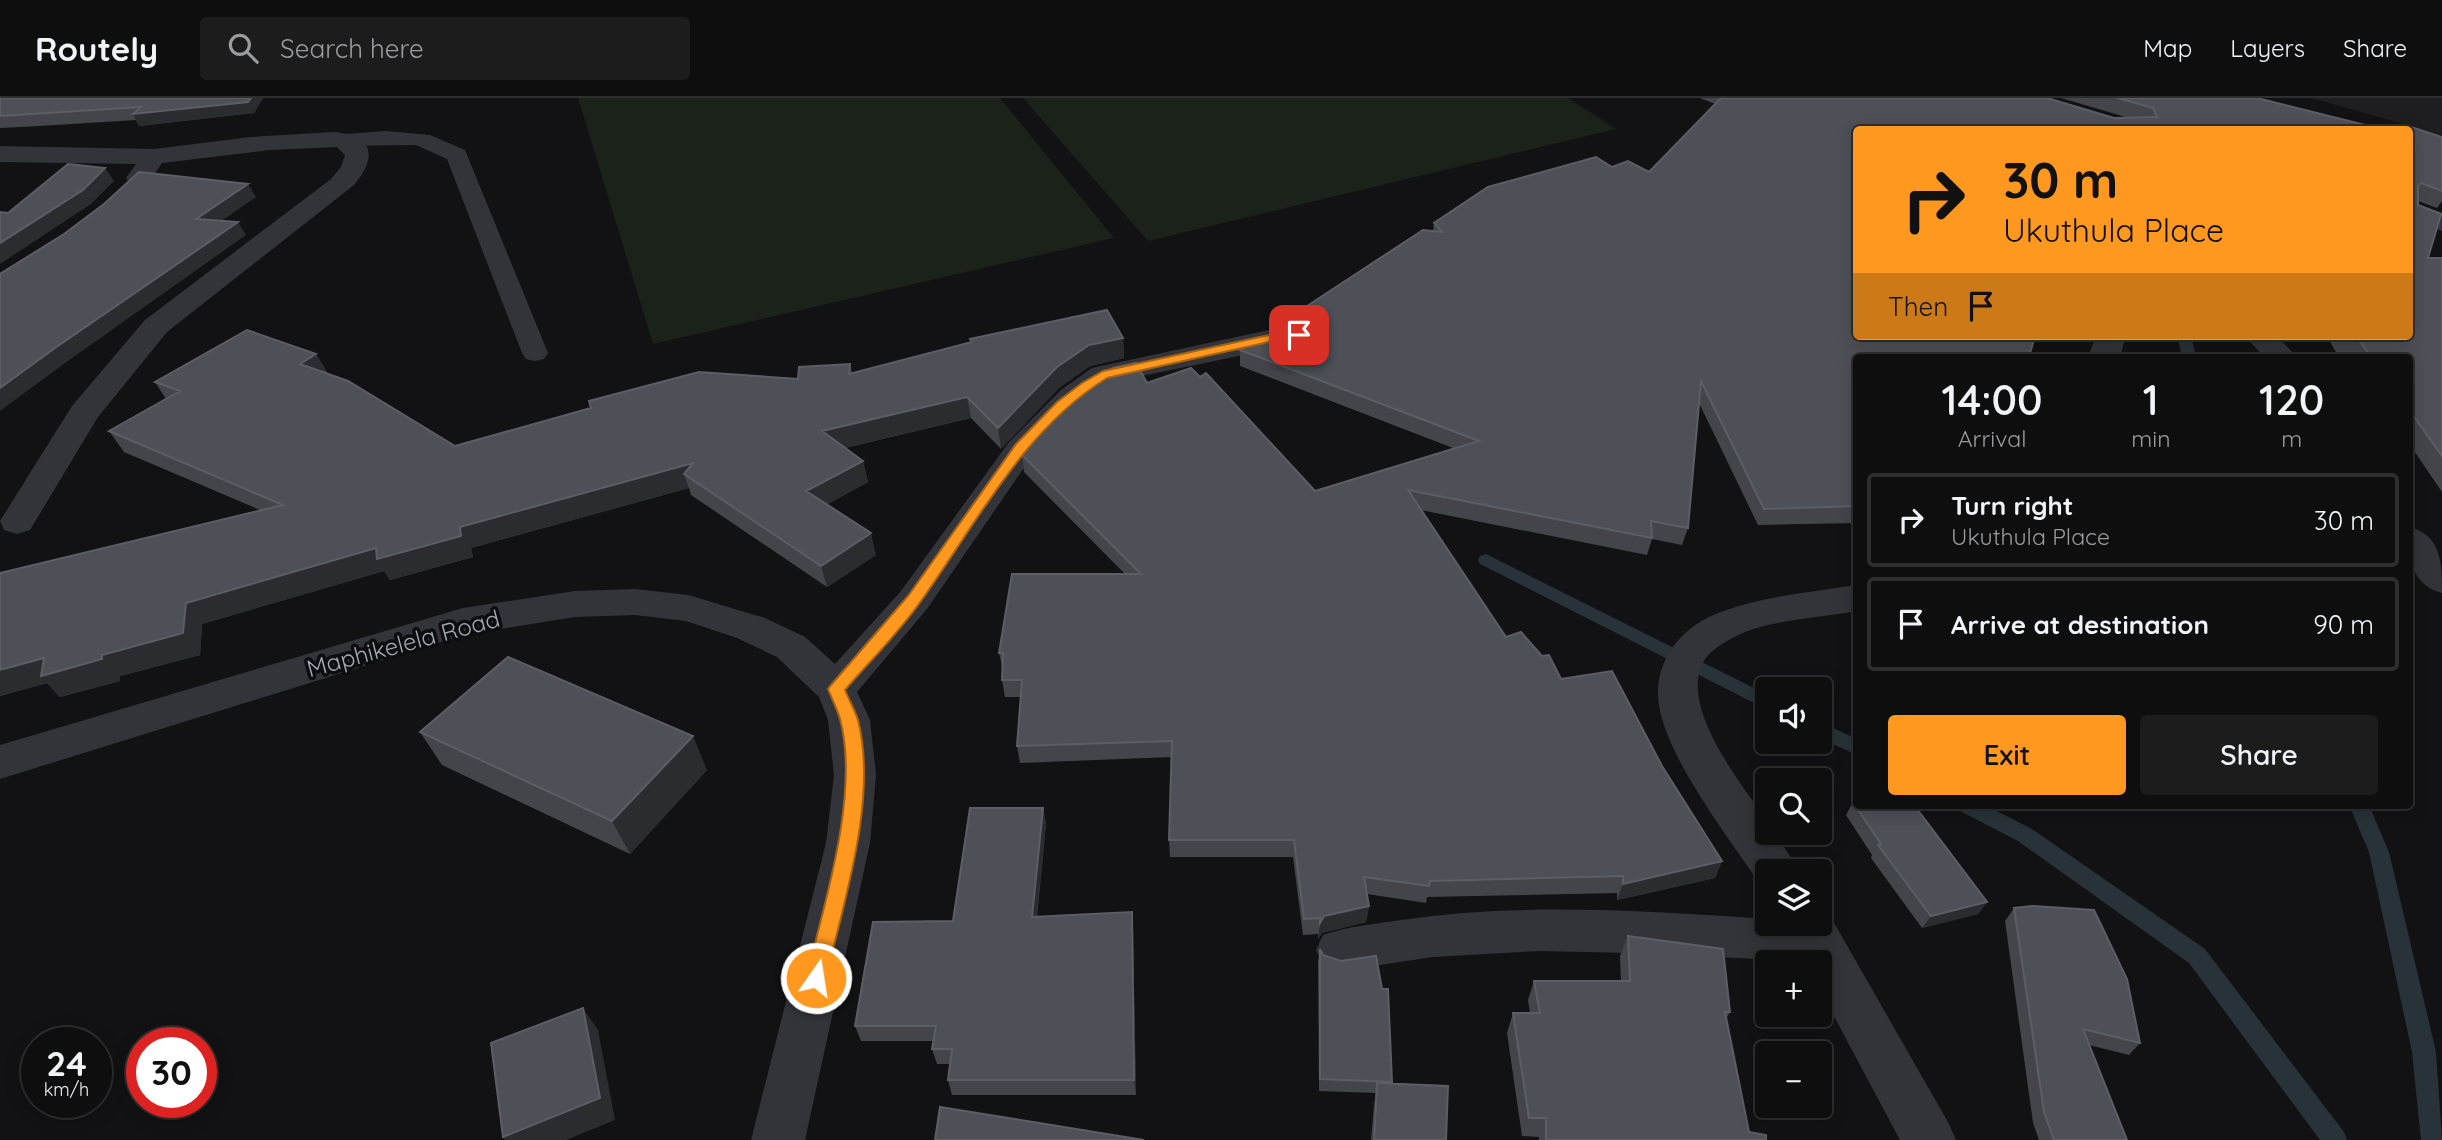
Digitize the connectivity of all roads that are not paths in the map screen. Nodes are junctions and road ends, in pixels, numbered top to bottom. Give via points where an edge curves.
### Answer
1 (341, 140) junction
2 (0, 154) edge
3 (154, 157) junction
4 (125, 193) edge
5 (2413, 210) edge
6 (2442, 223) edge
7 (1299, 335) edge
8 (2264, 340) edge
9 (535, 353) dead end
10 (2278, 354) edge
11 (17, 522) dead end
12 (2413, 543) edge
13 (2442, 580) edge
14 (1853, 599) edge
15 (836, 689) junction
16 (0, 762) edge
17 (1768, 859) edge
18 (1755, 933) edge
19 (1816, 936) edge
20 (1340, 950) dead end
21 (778, 1140) edge
22 (1929, 1140) edge

1 - 3 street
1 - 9 lane via 416,139 441,143 457,155
1 - 11 street via 353,146 358,158 355,169 310,209 156,326 84,412
2 - 3 street
3 - 4 street
5 - 6 street
7 - 15 street via 1103,375 1086,385 1020,447 914,600
8 - 10 street
12 - 13 street
14 - 17 street via 1732,622 1696,643 1682,664 1678,695 1686,732
15 - 16 street, Maphikelela Road via 791,647 751,628 688,608 635,602 575,604 463,622
15 - 21 street, Maphikelela Road via 849,720 855,775 848,843
18 - 20 street via 1447,935
19 - 22 street

